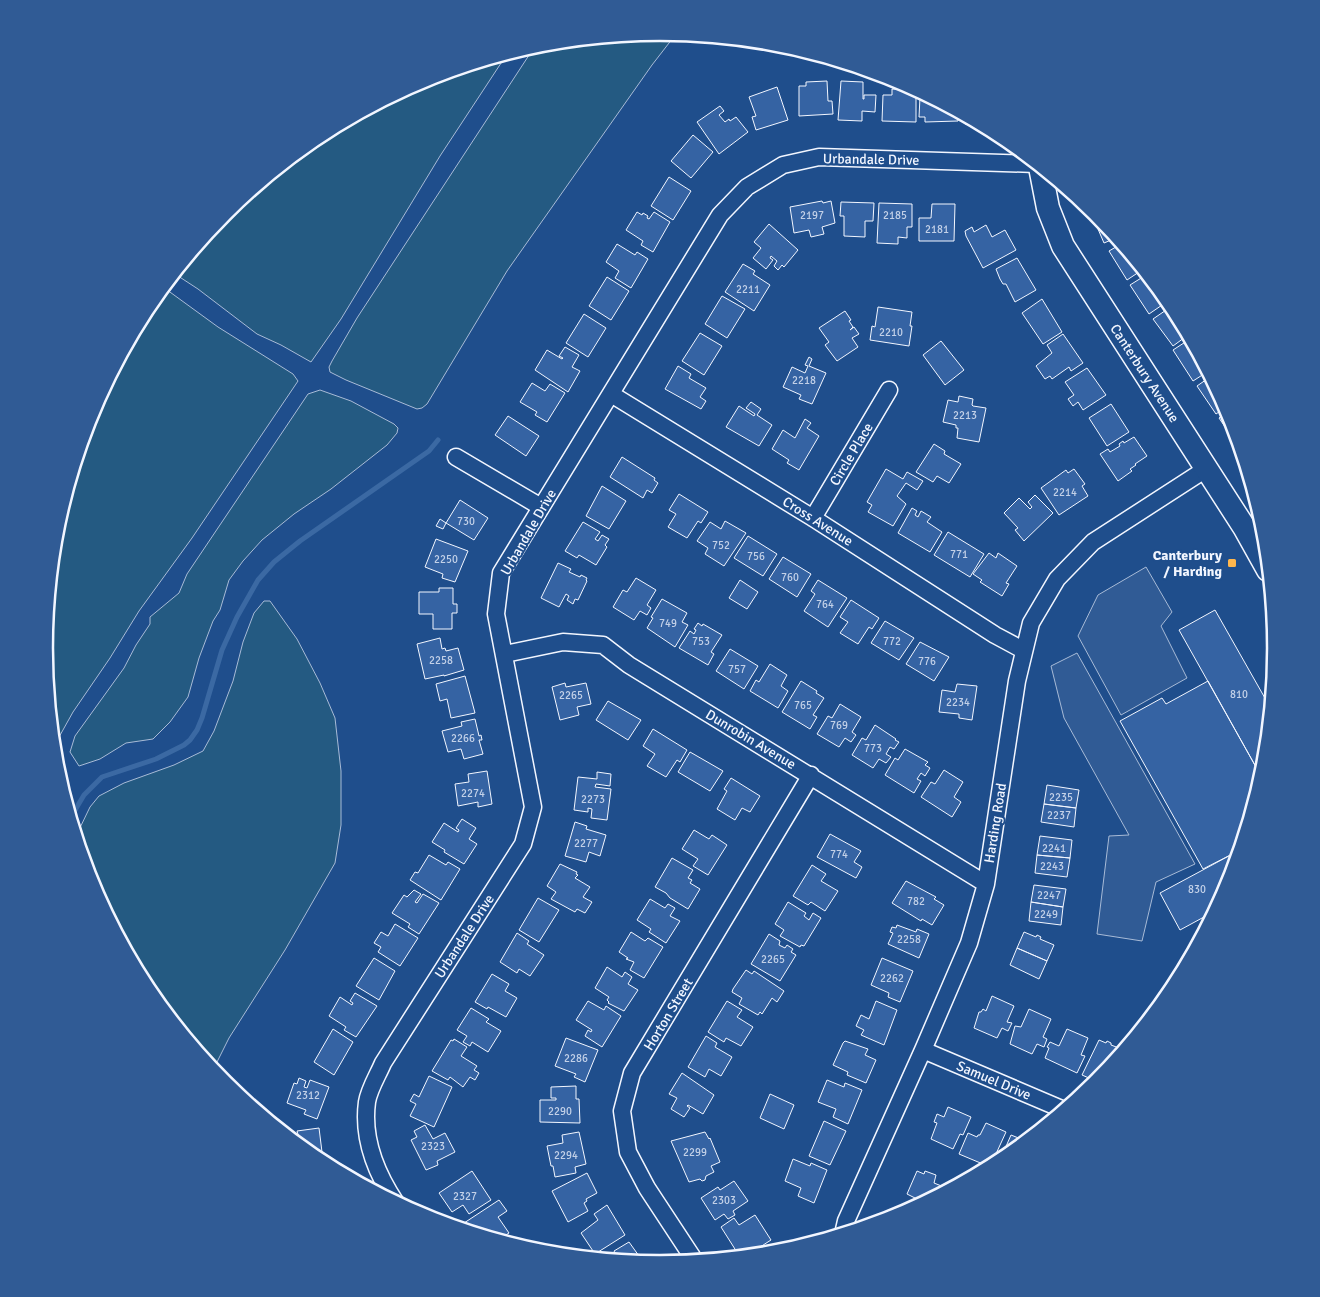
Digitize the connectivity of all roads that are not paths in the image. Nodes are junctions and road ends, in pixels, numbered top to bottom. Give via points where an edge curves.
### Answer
1 (1025, 164) edge
2 (1041, 176) edge
3 (889, 390) dead end
4 (611, 394) junction
5 (456, 457) dead end
6 (1206, 469) junction
7 (542, 507) junction
8 (813, 518) junction
9 (1260, 556) edge
10 (1023, 650) junction
11 (505, 654) junction
12 (811, 775) junction
13 (986, 884) junction
14 (924, 1050) junction
15 (1057, 1107) edge
16 (388, 1192) edge
17 (845, 1227) edge
18 (691, 1254) edge

1 - 4 street, Urbandale Drive via 819,158 783,165 747,187 720,216
2 - 6 street, Canterbury Avenue via 1048,208 1063,246
3 - 8 street, Circle Place
4 - 7 street, Urbandale Drive
4 - 8 street, Cross Avenue
5 - 7 street
6 - 9 street, Canterbury Avenue
6 - 10 street, Harding Road via 1093,542 1057,579 1030,623
7 - 11 street, Urbandale Drive via 501,573 496,614
8 - 10 street, Cross Avenue
10 - 13 street, Harding Road
11 - 12 street, Dunrobin Avenue via 563,642 604,645 629,665
11 - 16 street, Urbandale Drive via 533,807 522,844 383,1063 367,1101 367,1142
12 - 13 street, Dunrobin Avenue
12 - 18 street, Horton Street via 632,1073 622,1111 628,1152 647,1188
13 - 14 street, Harding Road via 969,943
14 - 15 street, Samuel Drive
14 - 17 street, Harding Road

